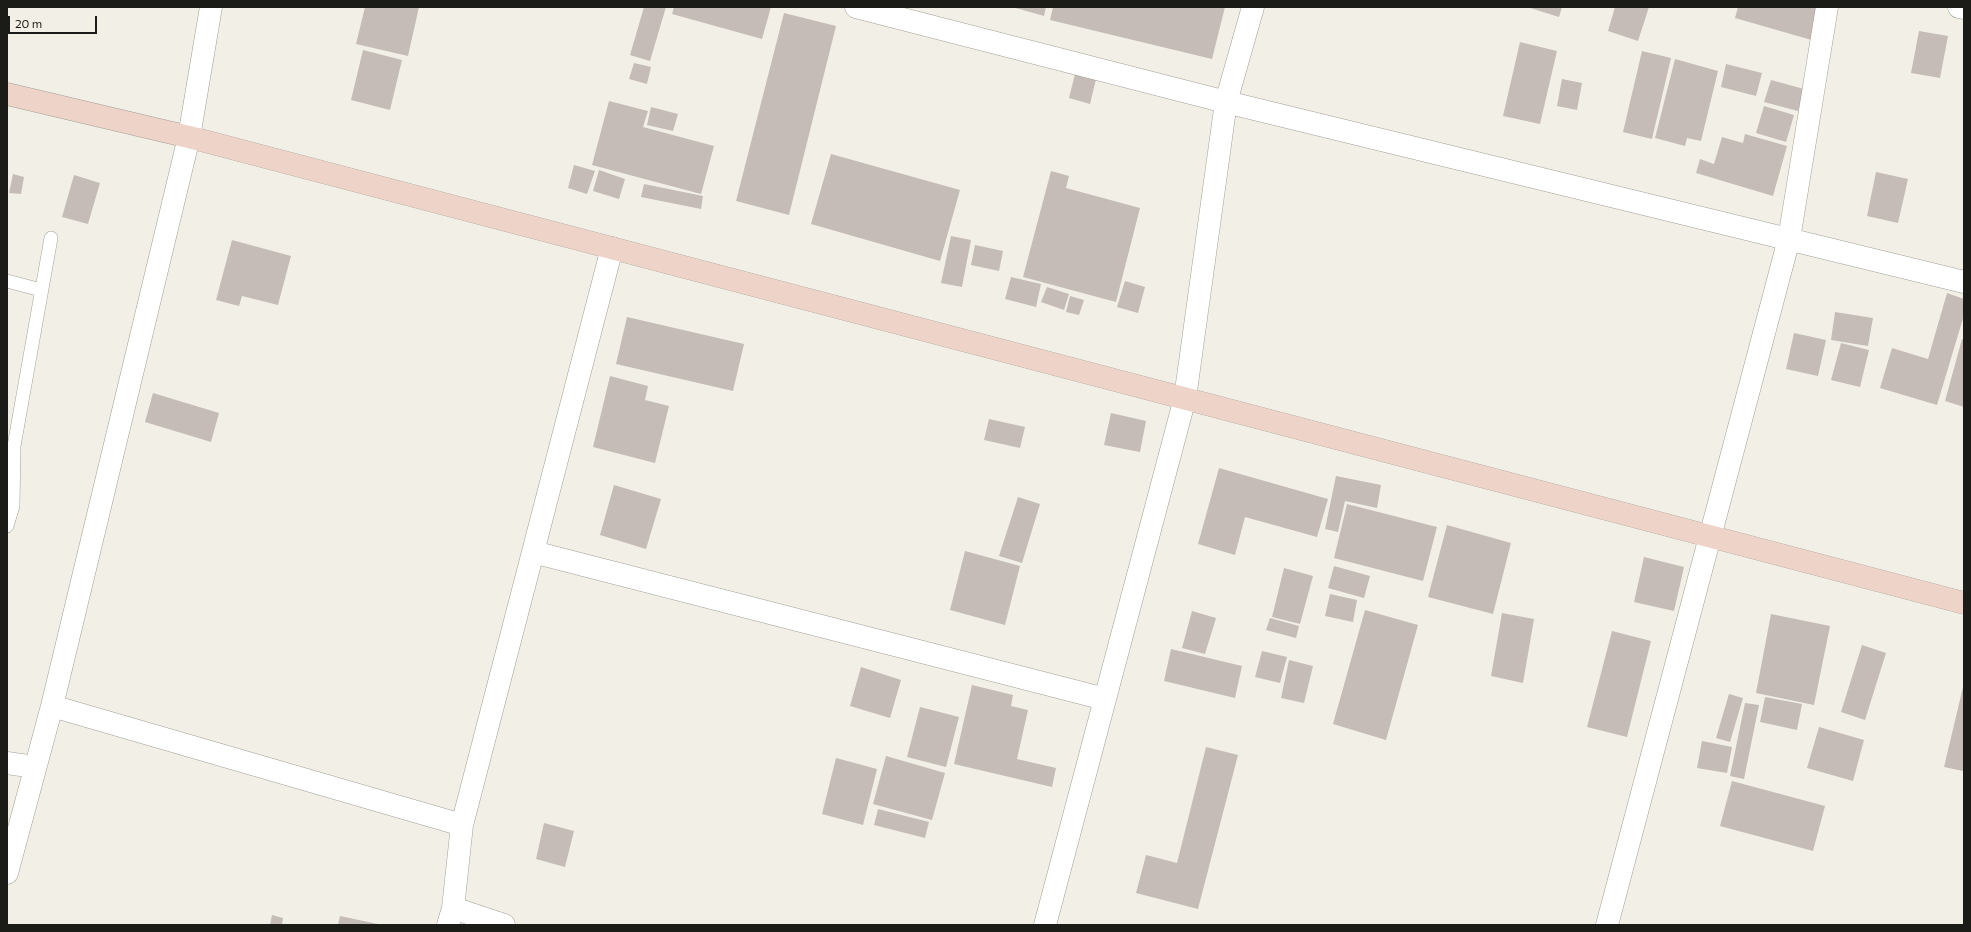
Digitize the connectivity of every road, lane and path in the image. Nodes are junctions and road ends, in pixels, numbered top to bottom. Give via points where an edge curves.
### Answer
1 (210, 7) edge
2 (856, 7) edge
3 (1253, 7) edge
4 (1827, 7) edge
5 (1959, 7) edge
6 (1964, 8) edge
7 (7, 94) edge
8 (1226, 102) junction
9 (189, 137) junction
10 (51, 238) dead end
11 (1789, 239) junction
12 (612, 248) junction
13 (7, 281) edge
14 (1964, 282) edge
15 (41, 290) junction
16 (1185, 398) junction
17 (7, 526) edge
18 (1710, 536) junction
19 (533, 552) junction
20 (1964, 603) edge
21 (1105, 699) junction
22 (52, 706) junction
23 (7, 763) edge
24 (35, 767) junction
25 (462, 825) junction
26 (7, 872) edge
27 (450, 916) edge
28 (504, 925) edge
29 (1045, 925) edge
30 (1607, 925) edge

1 - 9 street
2 - 8 street
3 - 8 street
4 - 11 street
5 - 6 street
7 - 9 street
8 - 11 street
8 - 16 street
9 - 12 street
9 - 22 street
10 - 15 lane
11 - 14 street
11 - 18 street
12 - 16 street
12 - 19 street
13 - 15 lane
15 - 17 lane via 14,446 13,506
16 - 18 street
16 - 21 street
18 - 20 street
18 - 30 street
19 - 21 street
19 - 25 street
21 - 29 street
22 - 24 street
22 - 25 street
23 - 24 street
24 - 26 street
25 - 27 street
27 - 28 street

